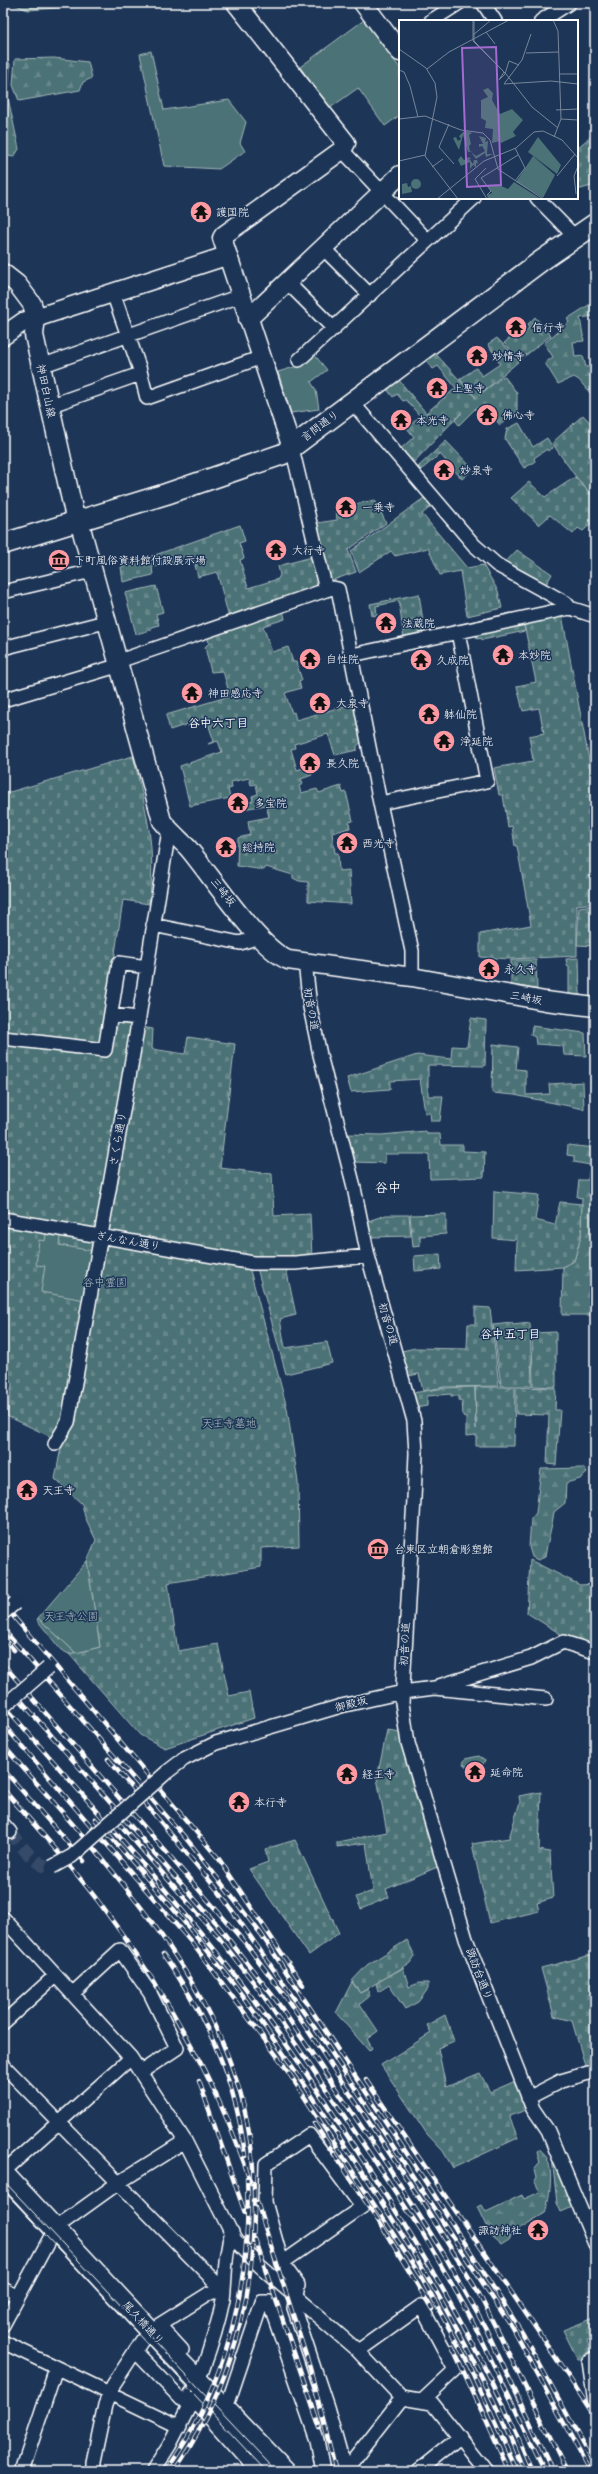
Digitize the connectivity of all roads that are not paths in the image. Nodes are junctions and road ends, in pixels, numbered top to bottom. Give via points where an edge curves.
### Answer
1 (236, 3) edge
2 (363, 3) edge
3 (459, 3) edge
4 (484, 3) edge
5 (569, 3) edge
6 (433, 20) edge
7 (494, 20) edge
8 (543, 20) edge
9 (398, 46) edge
10 (342, 150) junction
11 (399, 175) edge
12 (381, 192) junction
13 (473, 199) edge
14 (538, 199) edge
15 (595, 224) edge
16 (576, 238) junction
17 (427, 240) junction
18 (323, 248) junction
19 (226, 256) junction
20 (3, 273) edge
21 (287, 282) junction
22 (113, 292) junction
23 (370, 295) junction
24 (240, 296) junction
25 (36, 317) junction
26 (248, 319) junction
27 (334, 329) junction
28 (127, 335) junction
29 (3, 336) edge
30 (262, 357) junction
31 (299, 360) dead end
32 (41, 366) junction
33 (140, 374) junction
34 (352, 402) junction
35 (49, 406) junction
36 (292, 448) junction
37 (78, 521) junction
38 (3, 544) edge
39 (92, 570) junction
40 (326, 590) junction
41 (3, 592) edge
42 (570, 608) junction
43 (595, 616) edge
44 (105, 622) junction
45 (458, 632) junction
46 (3, 648) edge
47 (352, 655) junction
48 (117, 664) junction
49 (3, 700) edge
50 (380, 803) junction
51 (169, 830) junction
52 (153, 925) junction
53 (259, 937) junction
54 (305, 962) junction
55 (147, 967) junction
56 (412, 977) junction
57 (595, 1007) edge
58 (111, 1015) junction
59 (139, 1018) junction
60 (3, 1038) edge
61 (3, 1219) edge
62 (100, 1236) junction
63 (368, 1256) junction
64 (55, 1444) dead end
65 (15, 1603) dead end
66 (3, 1613) edge
67 (595, 1652) edge
68 (48, 1668) dead end
69 (434, 1688) junction
70 (403, 1692) junction
71 (546, 1699) dead end
72 (3, 1707) edge
73 (52, 1867) dead end
74 (3, 1918) edge
75 (55, 1976) junction
76 (72, 1994) junction
77 (3, 2023) edge
78 (131, 2058) junction
79 (3, 2065) edge
80 (595, 2071) edge
81 (142, 2072) junction
82 (528, 2098) junction
83 (59, 2122) junction
84 (185, 2141) junction
85 (3, 2172) edge
86 (118, 2183) junction
87 (3, 2187) edge
88 (232, 2232) junction
89 (52, 2233) junction
90 (595, 2244) edge
91 (282, 2263) junction
92 (3, 2289) edge
93 (223, 2290) junction
94 (18, 2296) junction
95 (296, 2296) junction
96 (3, 2325) edge
97 (147, 2337) junction
98 (3, 2342) edge
99 (358, 2351) junction
100 (595, 2358) edge
101 (56, 2368) junction
102 (202, 2371) junction
103 (110, 2394) junction
104 (402, 2398) junction
105 (229, 2400) junction
106 (422, 2402) junction
107 (595, 2403) edge
108 (180, 2427) junction
109 (460, 2437) junction
110 (283, 2469) edge
111 (22, 2471) edge
112 (93, 2471) edge
113 (153, 2471) edge
114 (262, 2471) edge
115 (323, 2471) edge
116 (345, 2471) edge
117 (418, 2471) edge
118 (486, 2471) edge

1 - 10 main road via 346,143
2 - 9 main road
3 - 6 street
4 - 7 street
5 - 8 street
10 - 12 street
10 - 19 main road via 224,234 222,242
11 - 12 main road
12 - 17 street
12 - 18 main road
13 - 17 street
14 - 16 street
15 - 16 main road, 言問通り
16 - 34 main road, 言問通り via 541,261
17 - 23 street
18 - 21 main road
18 - 23 street
19 - 22 main road
19 - 24 main road
20 - 25 main road, 神田白山線 via 27,294
21 - 26 main road
21 - 27 street
22 - 25 main road
22 - 28 street
23 - 27 street
24 - 26 main road
24 - 28 street
25 - 29 main road via 23,322
25 - 32 main road, 神田白山線 via 33,328
26 - 30 main road
27 - 31 street
28 - 32 street
28 - 33 street
30 - 33 street via 147,398
30 - 36 main road
32 - 35 main road, 神田白山線
33 - 35 street
34 - 36 main road, 言問通り
34 - 42 street via 474,546 497,565 561,600
35 - 37 main road, 神田白山線
36 - 37 main road, 言問通り via 245,468
36 - 40 street
37 - 38 main road, 言問通り
37 - 39 main road, 三崎坂
39 - 41 street
39 - 44 main road, 三崎坂
40 - 47 street via 336,588 340,592
40 - 48 street
42 - 43 street
42 - 45 street
44 - 46 street
44 - 48 main road, 三崎坂
45 - 47 street
45 - 50 street via 487,782
47 - 50 street
48 - 49 street
48 - 51 main road, 三崎坂 via 157,810
50 - 56 street via 412,951
51 - 52 street, さくら通り
51 - 53 main road, 三崎坂 via 187,847
52 - 53 street via 240,943
52 - 55 street, さくら通り
53 - 54 main road, 三崎坂 via 279,956
54 - 56 main road, 三崎坂
54 - 63 street, 初音の道 via 310,1007 320,1055 353,1183
55 - 58 street via 119,963
55 - 59 street, さくら通り
56 - 57 main road, 三崎坂 via 529,999
58 - 59 street
58 - 60 street via 105,1050
59 - 62 street, さくら通り
61 - 62 street, ぎんなん通り
62 - 63 street, ぎんなん通り via 253,1263 295,1263
62 - 64 street, さくら通り via 68,1422
63 - 70 street, 初音の道 via 413,1419 416,1441
65 - 66 street, bridge
67 - 69 street via 563,1642 531,1658
68 - 72 street, bridge
69 - 70 street, 御殿坂
69 - 71 street, 御殿坂
70 - 73 street, 御殿坂, bridge via 341,1706 216,1743 184,1759 72,1856
70 - 82 street, 諏訪台通り via 408,1743 466,1939
74 - 75 street
75 - 76 street
75 - 77 street
76 - 78 street
76 - 81 street via 120,1950 150,1993 177,2048
78 - 81 street
78 - 83 street
79 - 83 street
80 - 82 street via 561,2081
81 - 84 street
82 - 90 street, 諏訪台通り via 548,2131
83 - 85 street
83 - 86 street
84 - 86 street
84 - 88 street
85 - 89 main road, 尾久橋通り
86 - 89 street
86 - 93 street
87 - 89 main road, 尾久橋通り
88 - 93 street via 226,2249
88 - 95 street via 235,2240 260,2266
89 - 94 street
89 - 97 main road, 尾久橋通り
91 - 91 street via 265,2202 266,2164 309,2135 362,2207
91 - 95 street via 298,2285
92 - 94 street
93 - 97 street via 210,2293
93 - 102 street via 216,2334
94 - 96 street
95 - 99 street
95 - 116 street via 294,2308
97 - 102 street
97 - 103 street via 113,2385
97 - 108 street via 189,2407
97 - 110 main road, 尾久橋通り
97 - 114 main road, 尾久橋通り
98 - 101 street
99 - 104 street
99 - 106 street via 421,2306 456,2370
100 - 107 street via 589,2361
101 - 103 street
101 - 111 street
102 - 105 street
103 - 108 street
103 - 112 street via 105,2405
104 - 106 street
104 - 116 street
105 - 110 street via 278,2451
105 - 115 street via 262,2302 269,2302 314,2433
106 - 109 street via 432,2403
108 - 113 street
109 - 117 street
109 - 118 street

